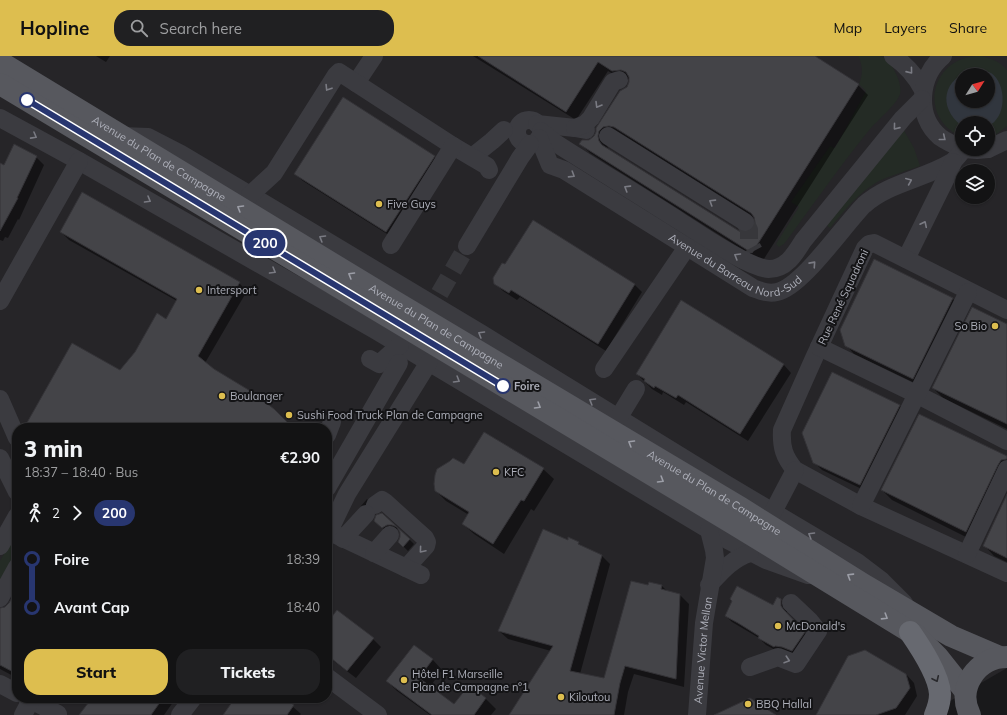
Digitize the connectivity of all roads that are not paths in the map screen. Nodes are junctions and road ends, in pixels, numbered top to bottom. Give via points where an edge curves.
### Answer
1 (374, 56) edge
2 (893, 56) edge
3 (943, 56) edge
4 (0, 62) edge
5 (619, 80) dead end
6 (356, 83) junction
7 (0, 84) edge
8 (923, 94) junction
9 (0, 118) edge
10 (504, 130) dead end
11 (120, 136) junction
12 (608, 136) dead end
13 (531, 139) junction
14 (1007, 140) edge
15 (453, 146) junction
16 (955, 147) edge
17 (995, 148) edge
18 (955, 155) edge
19 (959, 156) edge
20 (472, 157) junction
21 (79, 161) junction
22 (550, 165) junction
23 (489, 170) dead end
24 (250, 195) junction
25 (745, 222) dead end
26 (803, 241) junction
27 (392, 245) dead end
28 (467, 246) tunnel mouth
29 (687, 247) junction
30 (754, 251) dead end
31 (906, 258) junction
32 (968, 292) junction
33 (0, 300) edge
34 (1007, 310) edge
35 (449, 343) junction
36 (400, 345) junction
37 (819, 347) junction
38 (370, 358) dead end
39 (399, 363) dead end
40 (604, 369) dead end
41 (636, 389) dead end
42 (916, 394) junction
43 (0, 399) edge
44 (619, 418) junction
45 (12, 427) edge
46 (1007, 441) edge
47 (0, 458) edge
48 (1007, 469) edge
49 (795, 470) junction
50 (332, 479) edge
51 (12, 482) edge
52 (861, 506) junction
53 (728, 511) junction
54 (773, 512) junction
55 (12, 525) edge
56 (398, 527) junction
57 (333, 534) edge
58 (0, 546) edge
59 (374, 553) junction
60 (750, 553) junction
61 (967, 554) junction
62 (1007, 573) edge
63 (12, 576) edge
64 (828, 582) junction
65 (709, 585) junction
66 (0, 598) edge
67 (791, 603) dead end
68 (915, 625) junction
69 (1003, 657) edge
70 (750, 667) dead end
71 (332, 681) edge
72 (0, 684) edge
73 (12, 693) edge
74 (27, 703) edge
75 (189, 703) edge
76 (966, 707) edge
77 (58, 714) edge
78 (180, 715) edge
79 (378, 715) edge
80 (697, 715) edge
81 (936, 715) edge

1 - 6 street
2 -> 8 street via 910,70
3 - 8 street via 927,75
4 - 11 main road, Avenue du Plan de Campagne
5 -> 13 street via 613,82 591,118 576,131
6 - 15 street
6 -> 24 street via 339,72 336,75 274,173
7 - 35 main road, Avenue du Plan de Campagne
8 -> 16 street via 925,112 930,125 939,136
8 -> 26 street, Avenue du Barreau Nord-Sud
9 -> 21 street
10 - 20 street
11 - 24 street via 148,137
35 -> 11 main road, Avenue du Plan de Campagne
25 -> 12 street
13 - 22 street, Avenue du Barreau Nord-Sud
13 - 22 street
26 -> 13 street, Avenue du Barreau Nord-Sud via 785,264 770,269 750,264 554,142
13 - 28 street
14 - 17 street
15 - 20 street
15 - 27 street
29 -> 18 street, Avenue du Barreau Nord-Sud via 753,288 777,292 798,279 866,204 881,193
31 -> 19 street
20 - 23 street
21 - 33 street
21 -> 36 street
22 -> 29 street, Avenue du Barreau Nord-Sud via 564,170
35 -> 24 street
26 - 30 street via 781,257 767,259
29 - 40 street
31 - 32 street, Rue René Squadroni
31 - 37 street, Rue René Squadroni via 874,243 865,248
32 - 34 street, Rue René Squadroni
32 - 42 street
35 - 36 street
44 -> 35 street
35 - 53 main road, Avenue du Plan de Campagne
35 -> 53 street
35 - 57 street via 347,494
36 - 38 street via 379,364
37 - 42 street
37 - 49 street, Rue René Squadroni via 782,430 783,451
39 - 50 street
41 - 44 street
42 - 46 street
42 - 52 street
43 - 45 street
44 - 53 street
47 - 51 street
48 - 61 street
49 - 52 street, Rue René Squadroni
49 - 54 street
52 - 61 street, Rue René Squadroni
53 - 54 street
53 - 60 street
53 - 64 main road, Avenue du Plan de Campagne
53 - 65 street, Avenue Victor Mellan via 714,550 715,558
68 -> 53 main road, Avenue du Plan de Campagne via 866,586
68 -> 54 street via 882,581
55 - 58 street
56 - 57 street via 382,500
56 - 59 street
56 -> 59 street via 425,538 427,542 413,572
57 - 59 street
60 - 64 street
60 - 65 street, Avenue Victor Mellan via 731,563
61 - 62 street, Rue René Squadroni
63 - 66 street
64 -> 68 main road, Avenue du Plan de Campagne
65 - 80 street, Avenue Victor Mellan
70 -> 67 street via 778,658 796,664 818,631
68 - 69 main road, Avenue du Plan de Campagne
68 - 76 main road, Avenue du Plan de Campagne via 917,636 951,672
68 -> 81 highway via 922,650 939,685
69 - 76 main road via 984,663 971,675
71 - 79 street
72 - 73 street
74 - 77 street
75 - 78 street

